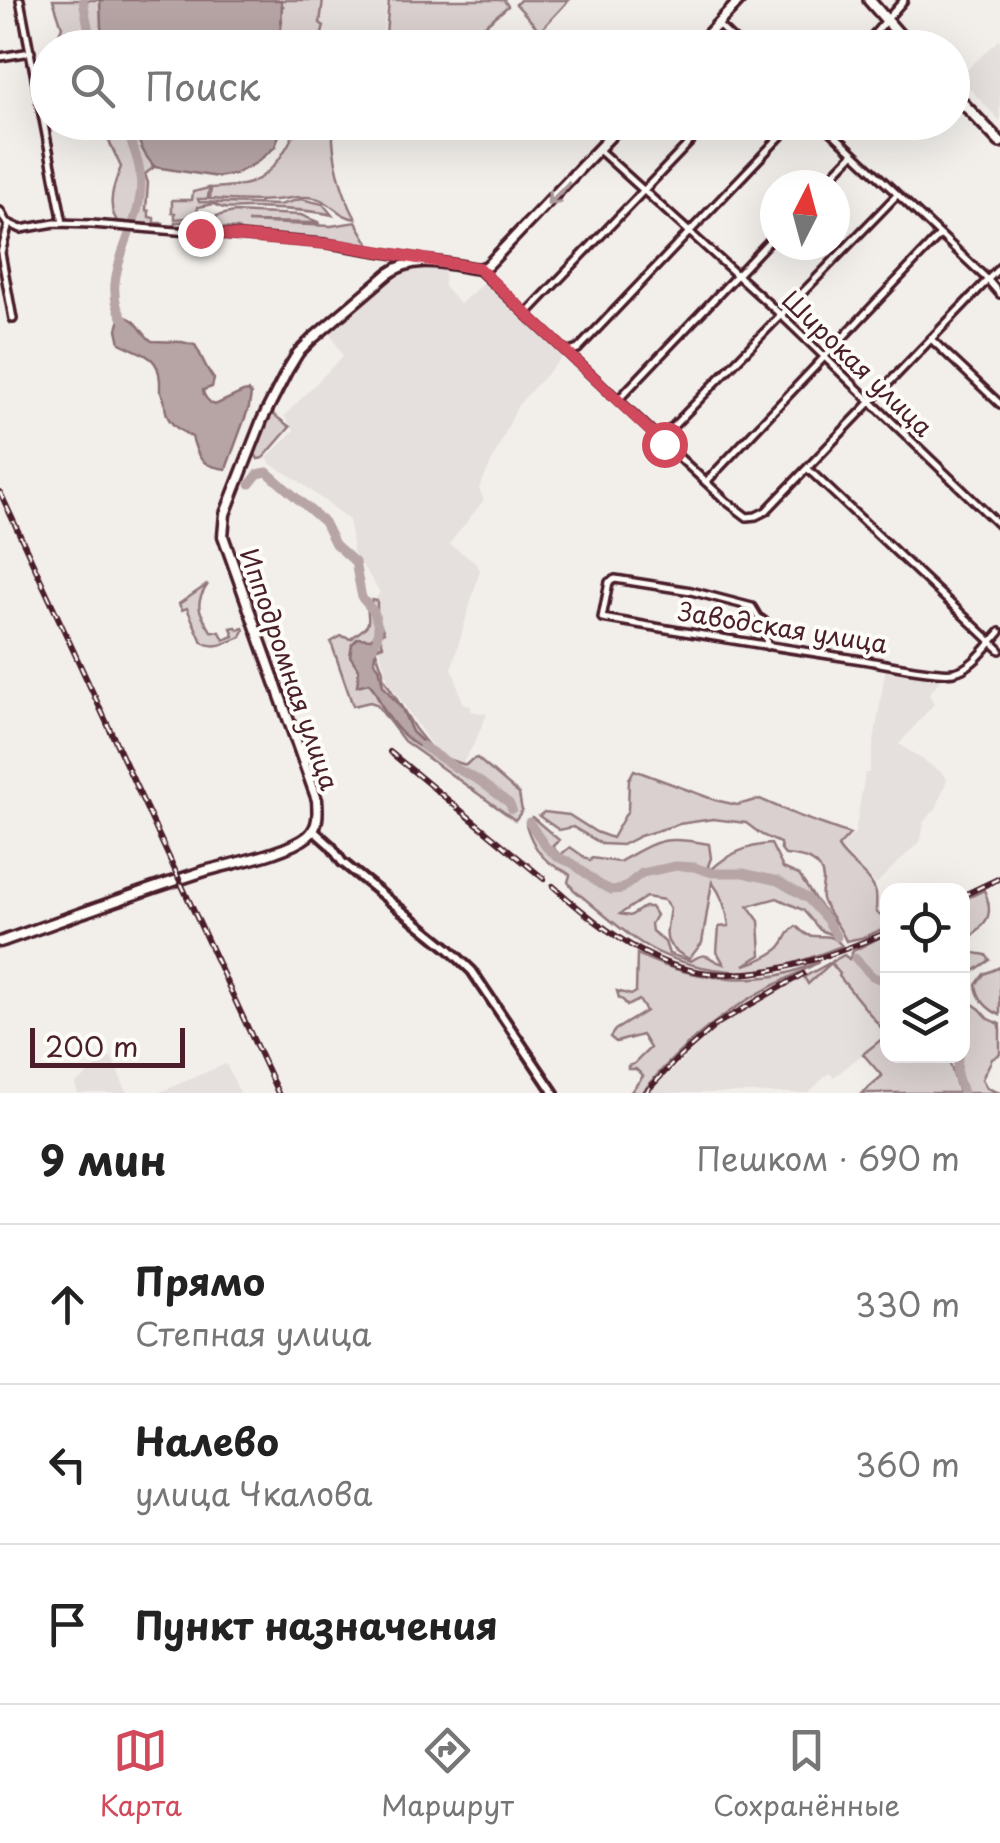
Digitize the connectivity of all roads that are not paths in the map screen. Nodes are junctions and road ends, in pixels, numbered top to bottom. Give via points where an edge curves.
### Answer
1 (20, 0) edge
2 (740, 0) edge
3 (869, 0) edge
4 (904, 0) edge
5 (886, 22) junction
6 (717, 24) junction
7 (712, 30) edge
8 (723, 30) edge
9 (879, 30) edge
10 (894, 30) edge
11 (30, 52) joint
12 (0, 57) edge
13 (970, 111) edge
14 (46, 140) edge
15 (607, 140) edge
16 (692, 140) edge
17 (777, 140) edge
18 (840, 140) edge
19 (1000, 142) edge
20 (598, 150) junction
21 (854, 154) junction
22 (838, 170) edge
23 (644, 190) junction
24 (897, 195) junction
25 (0, 211) edge
26 (62, 223) junction
27 (8, 224) junction
28 (690, 232) junction
29 (939, 236) junction
30 (760, 251) edge
31 (434, 262) junction
32 (1000, 267) edge
33 (478, 268) junction
34 (737, 276) junction
35 (986, 279) junction
36 (1000, 294) edge
37 (526, 314) junction
38 (780, 315) junction
39 (13, 319) dead end
40 (931, 339) junction
41 (569, 352) junction
42 (824, 358) junction
43 (618, 400) junction
44 (870, 401) junction
45 (1000, 404) edge
46 (660, 440) junction
47 (808, 469) junction
48 (706, 482) junction
49 (1000, 526) edge
50 (1000, 632) edge
51 (992, 642) junction
52 (767, 646) junction
53 (1000, 650) edge
54 (313, 830) junction
55 (0, 942) edge
56 (554, 1093) edge

1 - 11 street
2 - 6 main road
3 - 5 main road
4 - 5 street
5 - 9 street
5 - 10 main road
6 - 7 main road
6 - 8 street
11 - 12 street
13 - 19 main road
14 - 26 street
15 - 20 main road
16 - 23 street
17 - 28 street
18 - 21 street
20 - 23 street, Широкая улица
20 -> 33 main road
21 - 22 street
21 - 24 street
23 - 28 street, Широкая улица
23 - 37 street
24 - 29 street
24 - 38 street
25 - 27 street
26 - 27 street via 21,229
26 - 31 street via 307,242
27 - 39 street via 1,254
28 - 34 street, Широкая улица
28 - 41 street
29 - 35 street
29 - 42 street
30 - 34 street
31 - 33 main road
31 - 54 main road, Ипподромная улица via 394,270 298,353 262,420 223,522 231,564 317,800
32 - 35 street
33 - 37 street
34 - 38 street, Широкая улица
34 - 43 street
35 - 36 street
35 - 40 street
37 - 41 street
38 - 42 street, Широкая улица
38 - 46 street
40 - 44 street
40 - 45 street
41 - 43 street
42 - 44 street, Широкая улица
42 - 48 street
43 - 46 street
44 - 47 street
44 - 49 street, Широкая улица
46 - 48 street
47 - 48 street via 756,516 739,512
47 - 51 street
50 - 51 street
51 - 52 street, Заводская улица via 959,671 944,672
51 - 53 street
52 - 52 street, Заводская улица via 602,618 609,582 752,607 764,620
54 - 55 main road via 277,850
54 - 56 street, Ипподромная улица via 472,971

